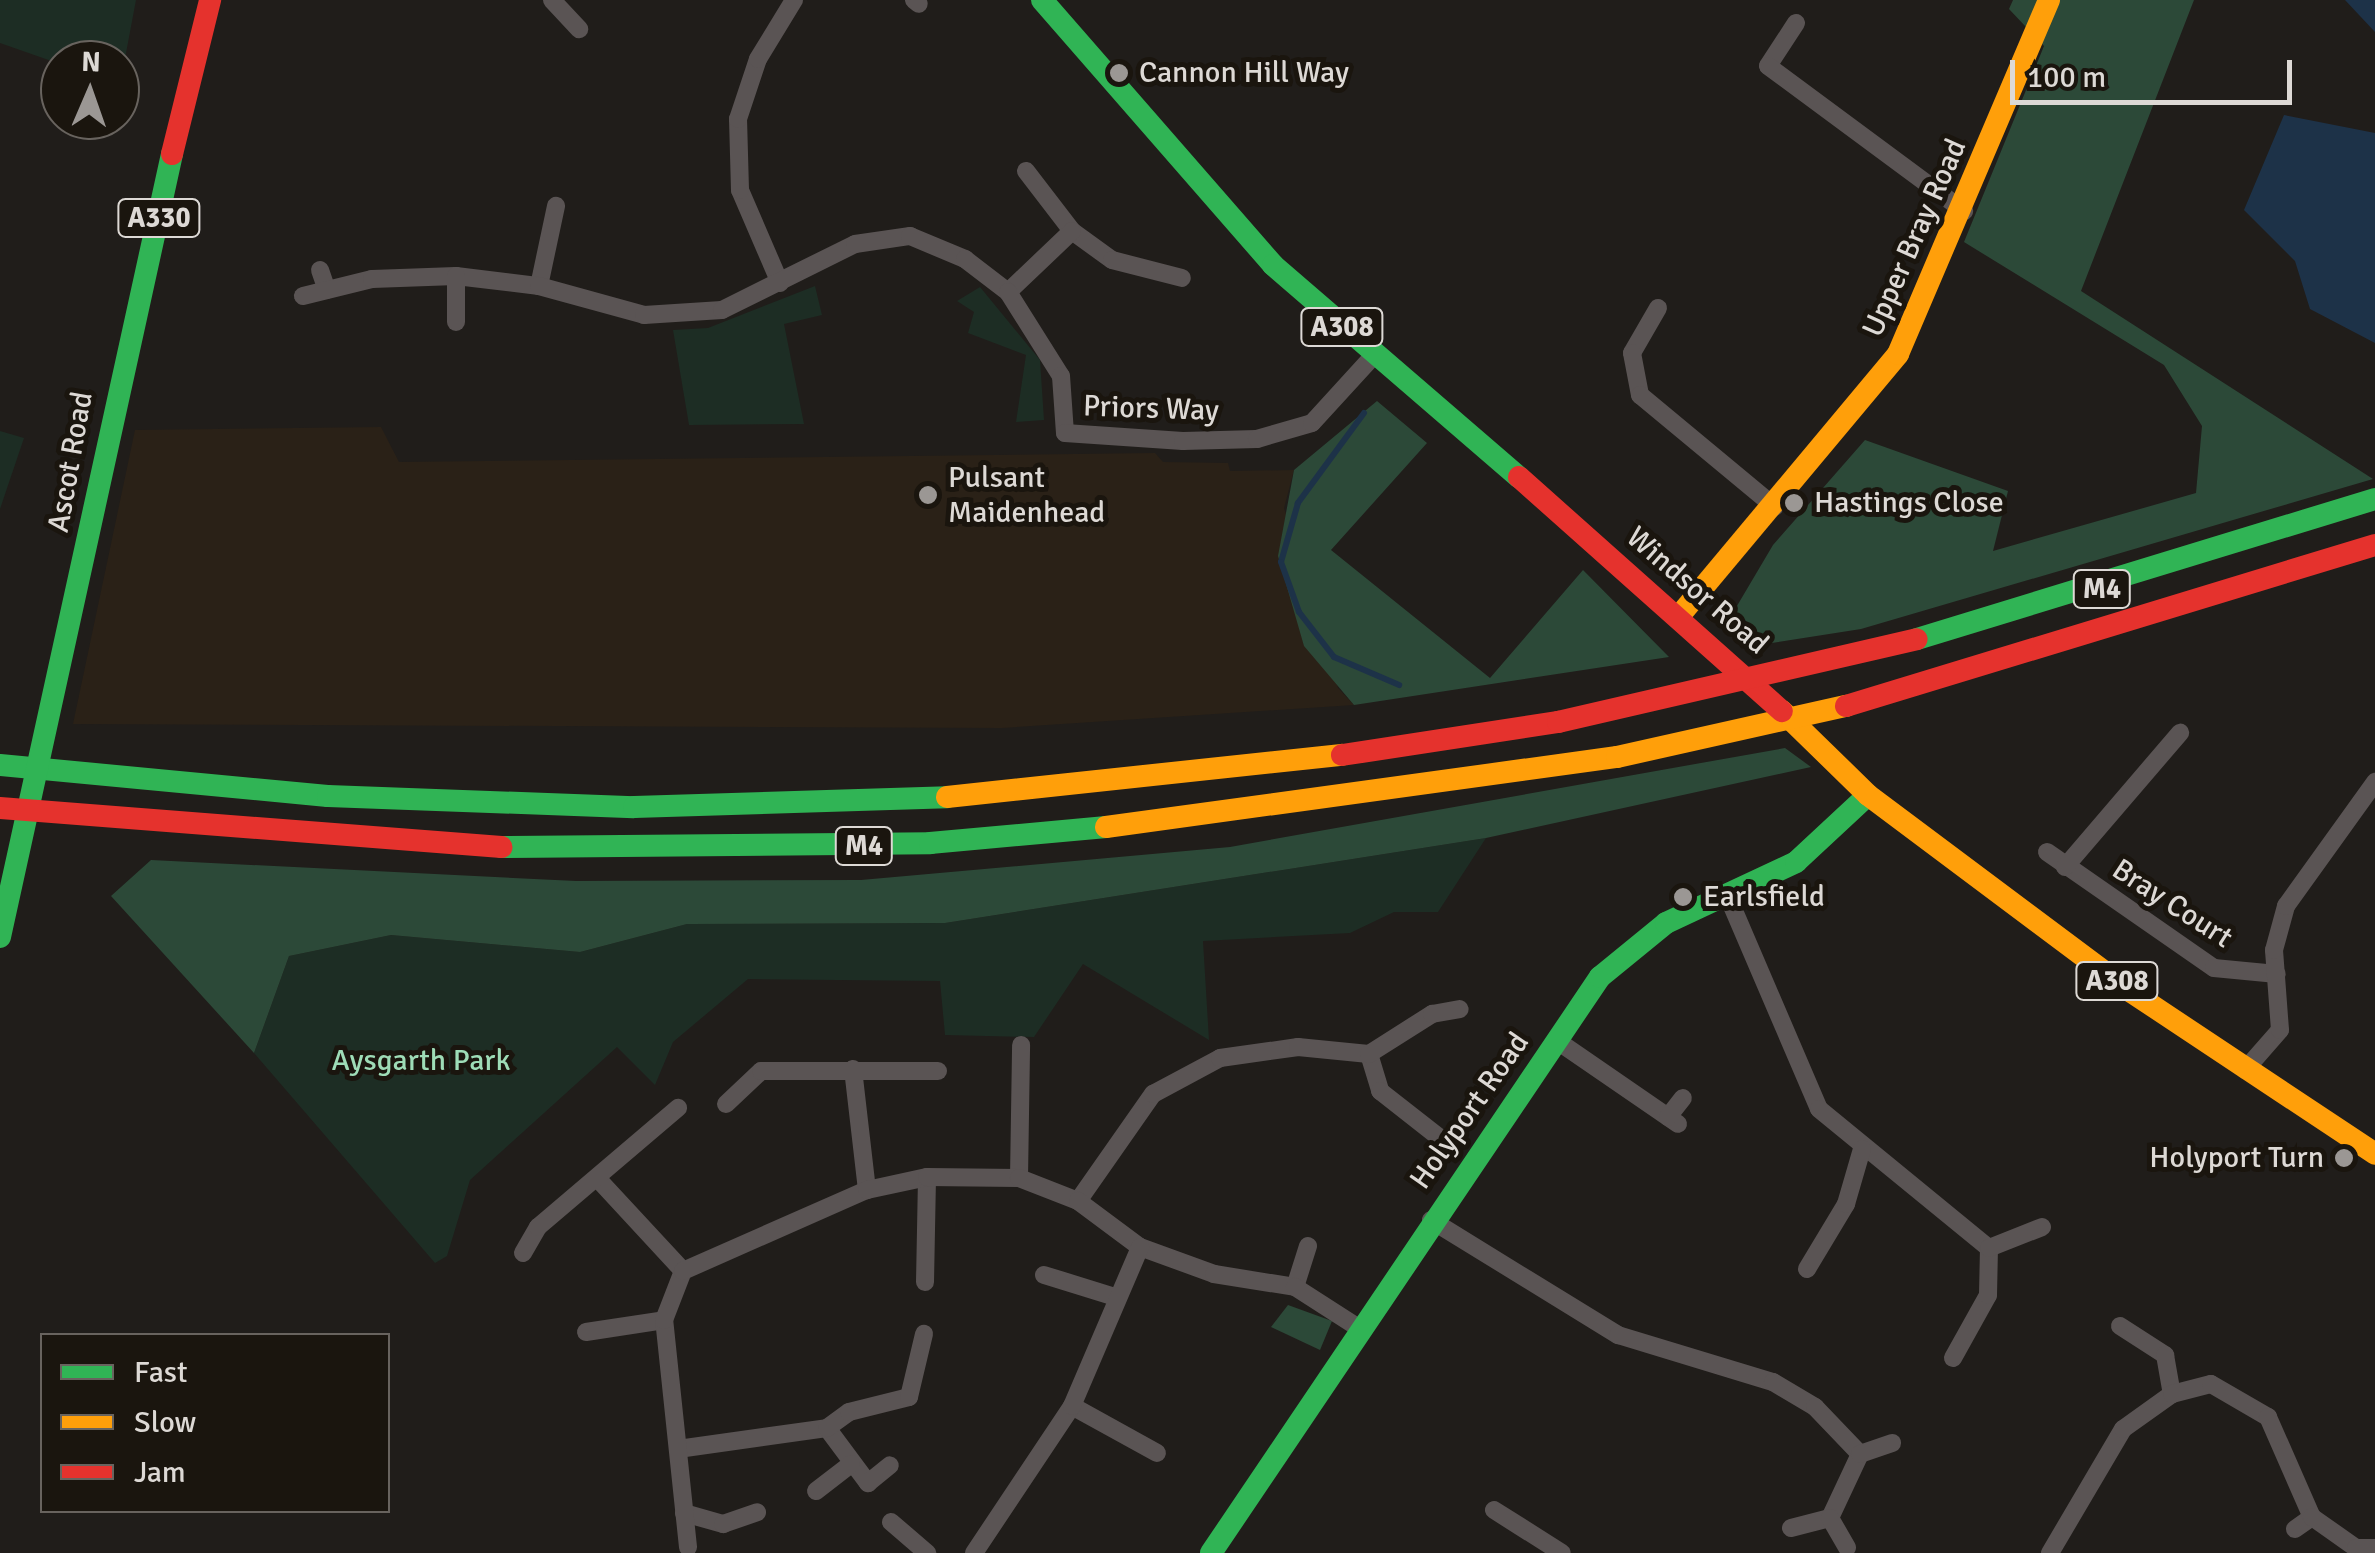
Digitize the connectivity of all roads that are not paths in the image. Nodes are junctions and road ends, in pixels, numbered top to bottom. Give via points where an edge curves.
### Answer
1 (210, 0) edge
2 (794, 0) edge
3 (1042, 0) edge
4 (2050, 0) edge
5 (545, 3) edge
6 (1796, 23) dead end
7 (579, 30) dead end
8 (1026, 171) dead end
9 (556, 206) dead end
10 (1964, 212) junction
11 (1072, 231) junction
12 (320, 270) dead end
13 (456, 276) junction
14 (1182, 278) dead end
15 (780, 283) junction
16 (540, 286) junction
17 (327, 290) junction
18 (1008, 292) junction
19 (303, 296) dead end
20 (1658, 308) dead end
21 (456, 322) dead end
22 (1374, 355) junction
23 (2375, 498) edge
24 (1775, 506) junction
25 (2375, 546) edge
26 (1680, 615) junction
27 (2180, 732) dead end
28 (0, 765) edge
29 (2375, 782) edge
30 (1868, 795) junction
31 (0, 808) edge
32 (2047, 852) dead end
33 (2065, 867) junction
34 (1728, 899) junction
35 (0, 937) edge
36 (2277, 974) junction
37 (1460, 1009) dead end
38 (1556, 1040) junction
39 (1021, 1045) dead end
40 (1369, 1054) junction
41 (853, 1070) junction
42 (2245, 1070) junction
43 (938, 1071) dead end
44 (1683, 1098) dead end
45 (726, 1104) dead end
46 (678, 1108) dead end
47 (1440, 1138) dead end
48 (1862, 1150) junction
49 (2375, 1154) edge
50 (927, 1177) junction
51 (597, 1178) junction
52 (1019, 1178) junction
53 (867, 1190) junction
54 (1078, 1201) junction
55 (1431, 1220) junction
56 (2042, 1227) dead end
57 (1308, 1246) dead end
58 (1140, 1247) junction
59 (1989, 1248) junction
60 (523, 1253) dead end
61 (1807, 1268) dead end
62 (683, 1271) junction
63 (1044, 1276) dead end
64 (924, 1282) dead end
65 (1295, 1287) junction
66 (1112, 1296) junction
67 (664, 1320) junction
68 (2120, 1326) dead end
69 (1362, 1330) junction
70 (586, 1332) dead end
71 (924, 1334) dead end
72 (1953, 1358) dead end
73 (2172, 1394) junction
74 (1072, 1406) junction
75 (827, 1428) junction
76 (1892, 1443) dead end
77 (678, 1449) junction
78 (1156, 1453) dead end
79 (1860, 1454) junction
80 (851, 1464) junction
81 (890, 1466) dead end
82 (816, 1491) dead end
83 (1494, 1509) dead end
84 (757, 1512) dead end
85 (684, 1513) junction
86 (2312, 1517) junction
87 (1830, 1518) junction
88 (890, 1522) dead end
89 (1791, 1528) dead end
90 (2295, 1529) dead end
91 (688, 1547) dead end
92 (1847, 1547) dead end
93 (2375, 1548) edge
94 (2043, 1551) edge
95 (928, 1553) edge
96 (974, 1553) edge
97 (1211, 1553) edge
98 (1562, 1553) edge

1 - 35 main road, Ascot Road / A330 via 115,388 65,663
2 - 15 street via 758,59 738,119 740,190
3 - 22 main road, Windsor Road / A308 via 1252,244
4 - 10 main road, Upper Bray Road
5 - 7 street
6 - 10 street via 1768,66
8 - 11 street
9 - 16 street
10 - 24 main road, Upper Bray Road via 1898,354
11 - 14 street via 1112,260
11 - 18 street
12 - 17 street
13 - 16 street, Priors Way
13 - 17 street, Priors Way
13 - 21 street
15 - 16 street, Priors Way via 722,310 644,315
15 - 18 street, Priors Way via 855,244 910,236 965,259
17 - 19 street, Priors Way
18 - 22 street, Priors Way via 1061,376 1065,433 1257,439 1312,423
20 - 24 street via 1632,354 1640,395
22 - 26 main road, Windsor Road / A308
23 - 28 main road, M4 via 2084,595 1825,665 1684,697 1252,770 866,802 479,804
24 - 26 main road, Upper Bray Road
25 - 31 main road, M4 via 1865,702 1721,735 1317,806 914,844 493,847
26 - 30 main road, Windsor Road / A308
27 - 33 street via 2156,747
29 - 36 street, Bray Court via 2286,906
30 - 34 main road, Holyport Road via 1796,862
30 - 42 main road, Windsor Road / A308
32 - 33 street, Bray Court
33 - 36 street, Bray Court via 2214,968
34 - 38 main road, Holyport Road via 1666,923 1600,977
34 - 48 street via 1819,1109
36 - 42 street, Bray Court via 2280,1030
37 - 40 street via 1432,1014
38 - 44 street via 1673,1120
38 - 55 main road, Holyport Road
39 - 52 street
40 - 47 street via 1380,1091
40 - 54 street via 1298,1047 1220,1058 1152,1094
41 - 43 street
41 - 45 street via 761,1071
41 - 53 street
42 - 49 main road, Windsor Road / A308
46 - 51 street
48 - 59 street via 1899,1170
48 - 61 street via 1846,1204
50 - 52 street
50 - 53 street
50 - 64 street
51 - 60 street via 538,1227
51 - 62 street
52 - 54 street
53 - 62 street
54 - 58 street
55 - 69 main road, Holyport Road
55 - 79 street via 1618,1336 1773,1382 1815,1407
56 - 59 street
57 - 65 street
58 - 65 street via 1214,1274
58 - 66 street
59 - 72 street via 1988,1295
62 - 67 street
63 - 66 street
65 - 69 street
66 - 74 street
67 - 70 street
67 - 77 street
68 - 73 street via 2164,1354
69 - 97 main road, Holyport Road
71 - 75 street via 908,1397 849,1412
73 - 86 street via 2212,1384 2250,1400 2278,1434
73 - 94 street via 2123,1429
74 - 78 street
74 - 96 street
75 - 77 street
75 - 80 street
76 - 79 street
77 - 85 street
79 - 87 street
80 - 81 street via 868,1483
80 - 82 street
83 - 98 street
84 - 85 street via 723,1524
85 - 91 street
86 - 90 street
86 - 93 street via 2356,1548
87 - 89 street
87 - 92 street
88 - 95 street

